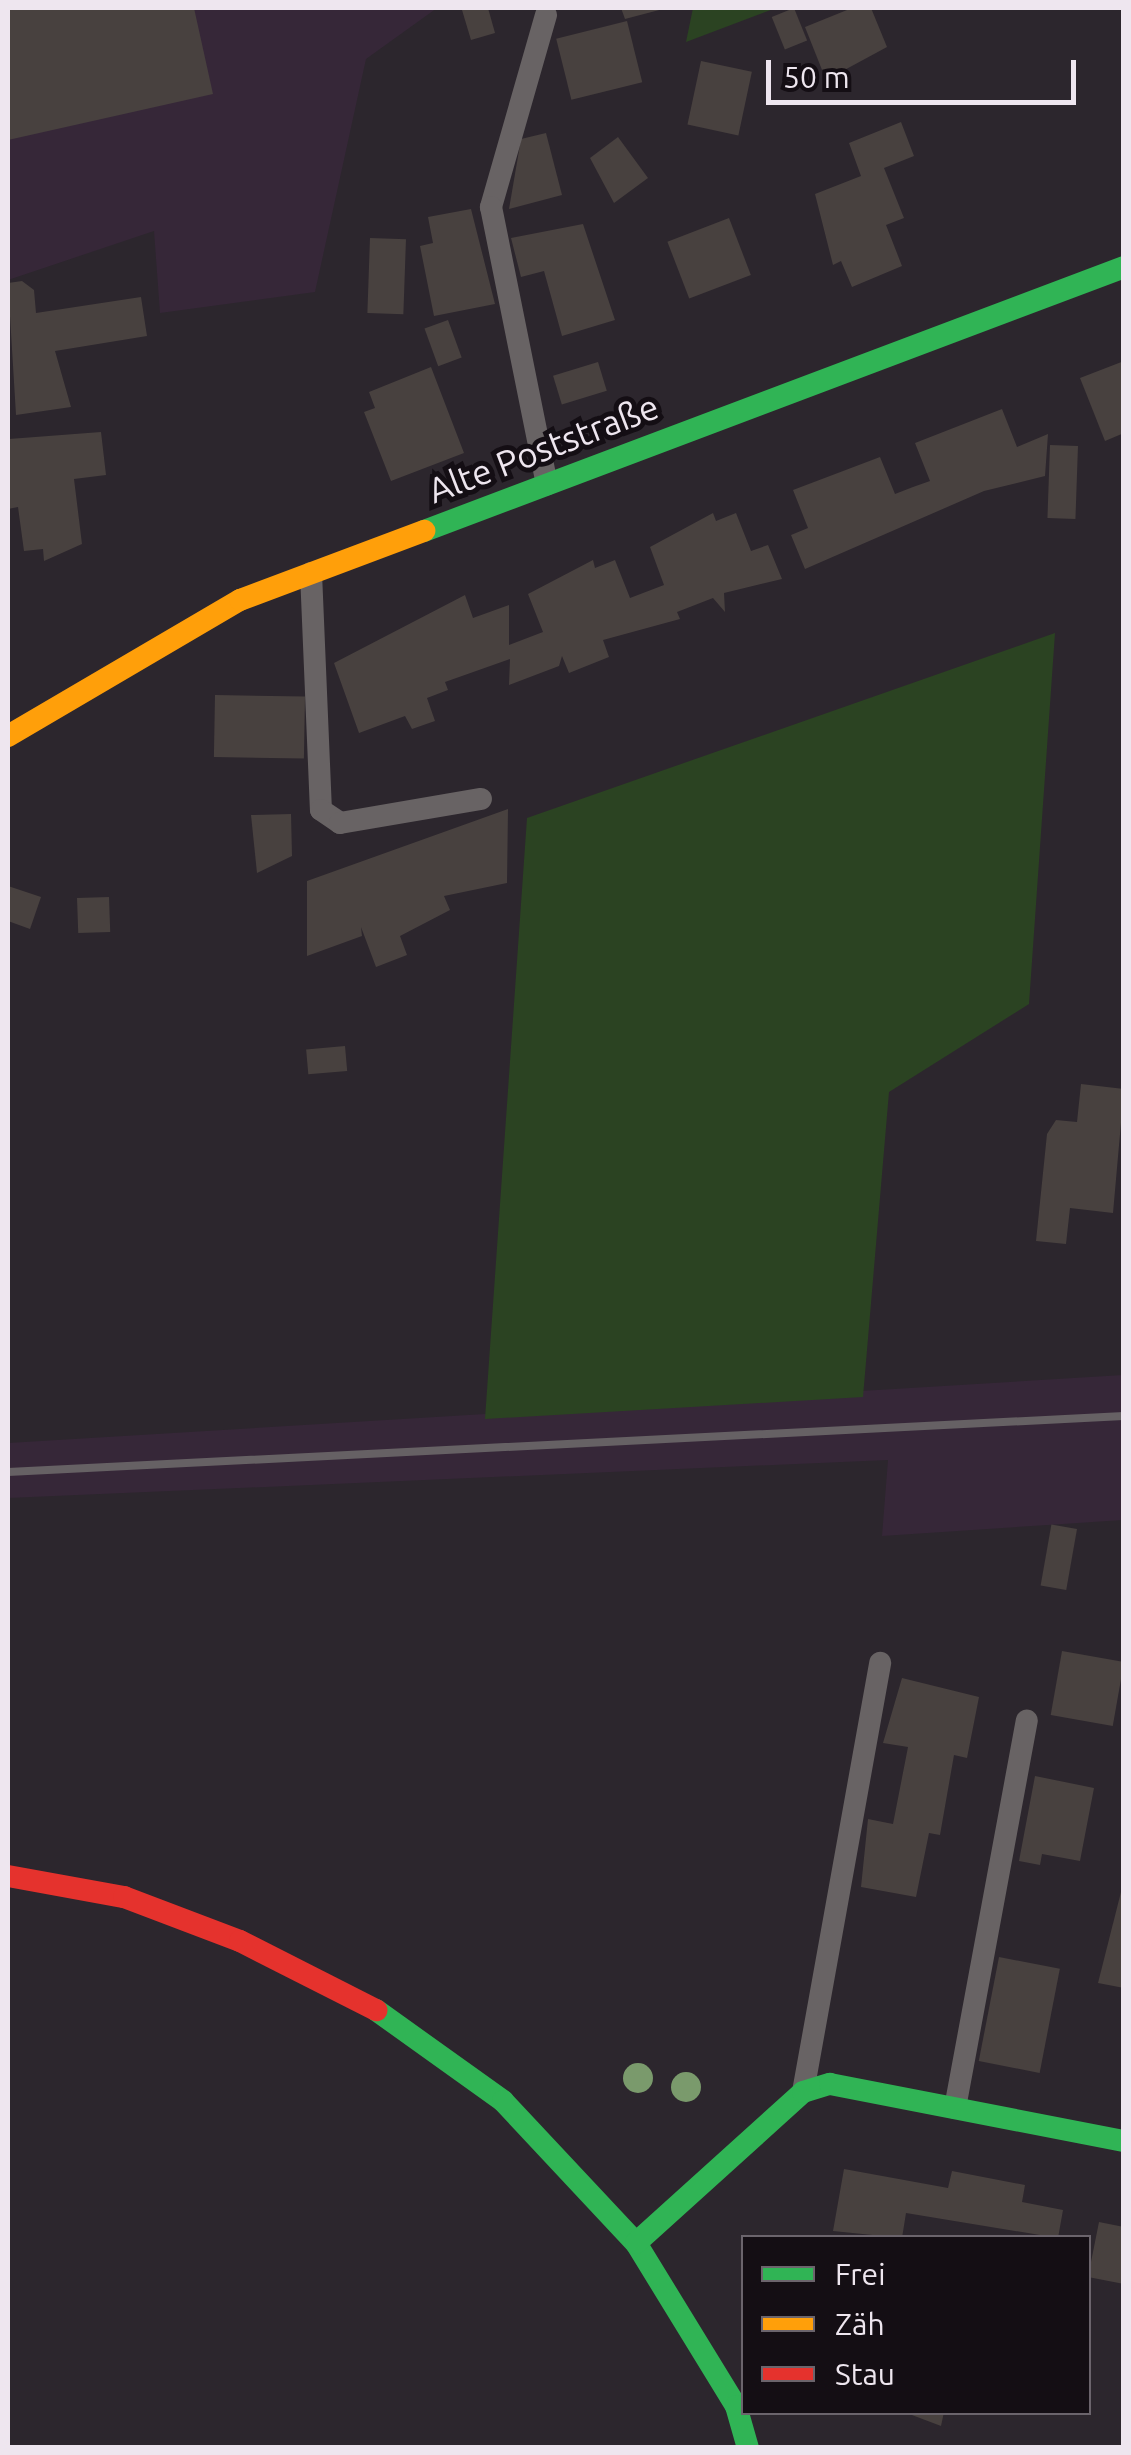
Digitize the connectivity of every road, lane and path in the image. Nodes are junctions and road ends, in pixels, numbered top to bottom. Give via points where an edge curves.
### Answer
1 (546, 15) dead end
2 (1124, 267) edge
3 (547, 484) junction
4 (312, 573) junction
5 (8, 736) edge
6 (481, 799) dead end
7 (880, 1663) dead end
8 (1027, 1721) dead end
9 (8, 1876) edge
10 (804, 2092) junction
11 (955, 2108) junction
12 (1124, 2141) edge
13 (636, 2243) junction
14 (748, 2448) edge

1 - 3 lane via 491,207
2 - 3 street, Alte Poststraße
3 - 4 street, Alte Poststraße
4 - 5 street, Alte Poststraße via 240,600
4 - 6 lane via 321,810 340,823
7 - 10 lane
8 - 11 lane
9 - 13 street via 124,1897 366,2002 503,2102
10 - 11 street via 830,2084
10 - 13 street
11 - 12 street
13 - 14 street via 736,2406

